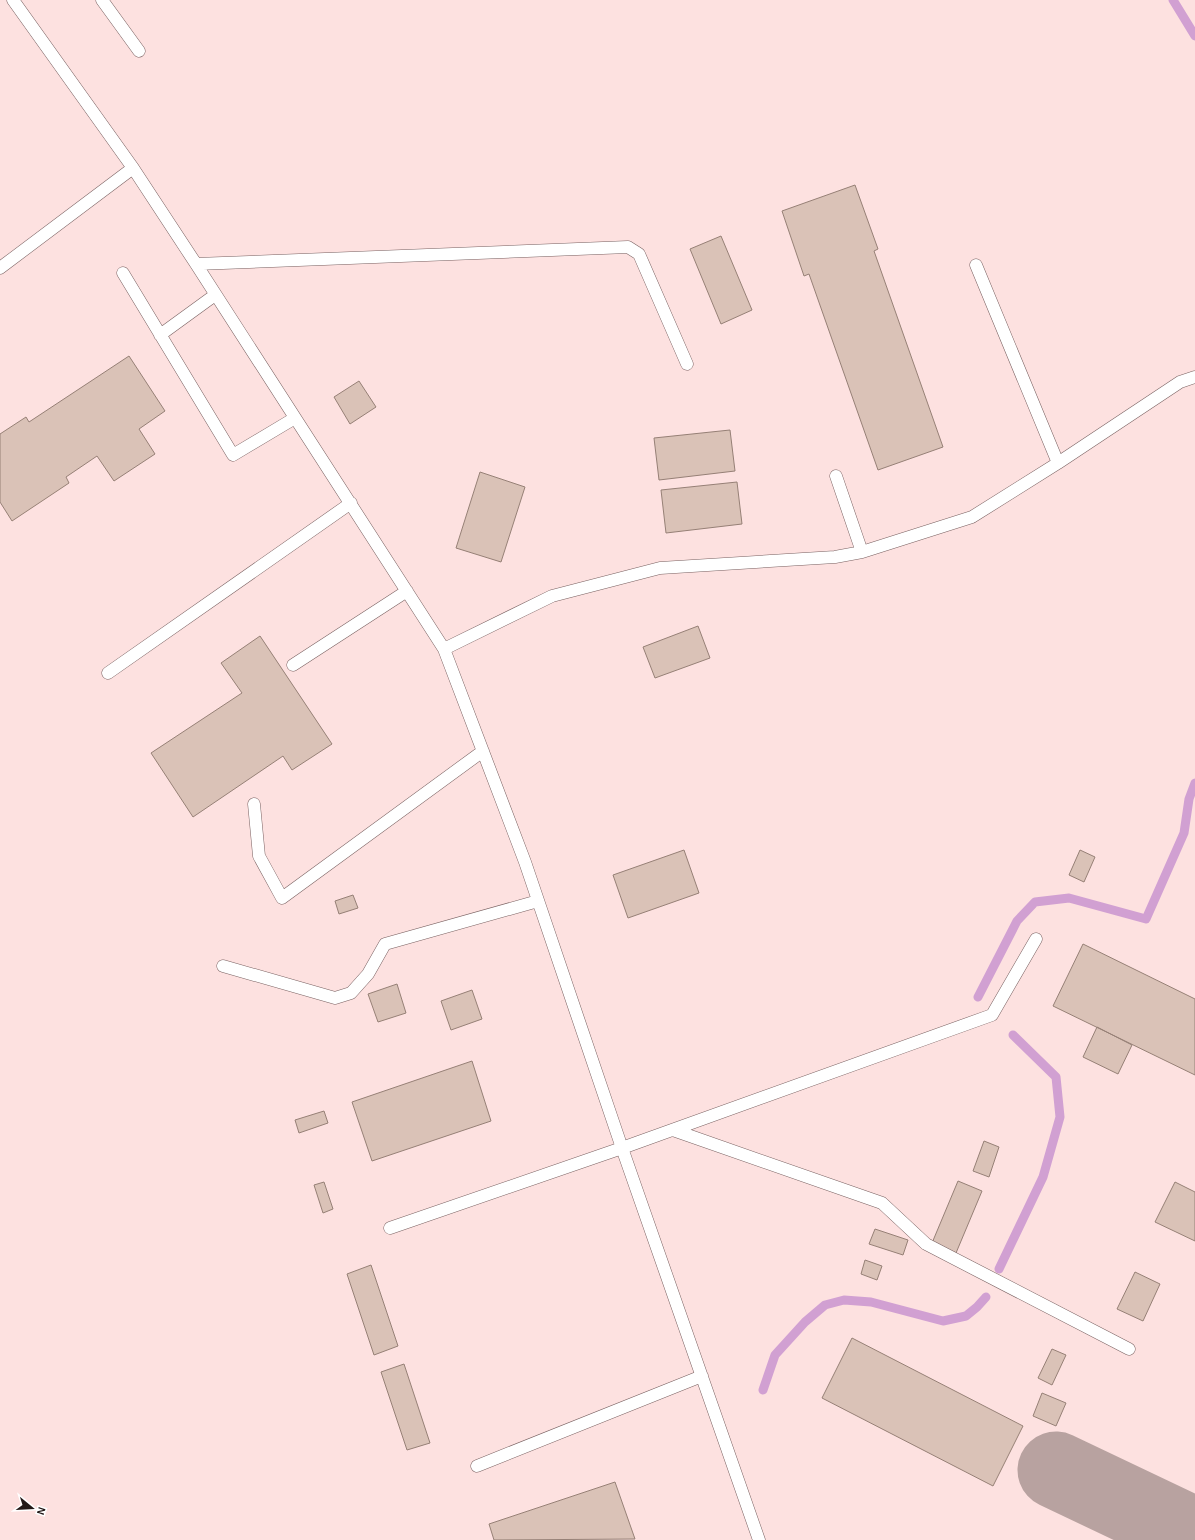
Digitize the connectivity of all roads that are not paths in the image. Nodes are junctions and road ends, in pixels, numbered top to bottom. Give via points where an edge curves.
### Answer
1 (13, 0) edge
2 (102, 0) edge
3 (139, 51) dead end
4 (133, 168) junction
5 (196, 264) junction
6 (976, 265) dead end
7 (0, 268) edge
8 (123, 273) dead end
9 (215, 294) junction
10 (160, 335) junction
11 (687, 364) dead end
12 (1195, 377) edge
13 (295, 418) junction
14 (1058, 463) junction
15 (836, 476) dead end
16 (351, 503) junction
17 (862, 552) junction
18 (407, 591) junction
19 (444, 649) junction
20 (293, 665) dead end
21 (108, 673) dead end
22 (483, 751) junction
23 (254, 804) dead end
24 (538, 901) junction
25 (1036, 939) dead end
26 (223, 966) dead end
27 (673, 1130) junction
28 (622, 1148) junction
29 (390, 1228) dead end
30 (1129, 1349) dead end
31 (702, 1376) junction
32 (477, 1466) dead end
33 (759, 1540) edge

1 - 4 lane
2 - 3 lane
4 - 5 lane
4 - 7 lane
5 - 9 lane
5 - 11 lane via 628,247 639,254
6 - 14 lane
8 - 10 lane
9 - 10 lane
9 - 13 lane
10 - 13 lane via 233,455
12 - 14 lane via 1180,382
13 - 16 lane
14 - 17 lane via 972,517
15 - 17 lane
16 - 18 lane
16 - 21 lane
17 - 19 lane via 835,557 660,568 552,596
18 - 19 lane
18 - 20 lane
19 - 22 lane
22 - 23 lane via 282,898 259,856
22 - 24 lane
24 - 26 lane via 385,944 368,974 351,993 335,998
24 - 28 lane
25 - 27 lane via 992,1015
27 - 28 lane
27 - 30 lane via 882,1203 926,1244
28 - 29 lane
28 - 31 lane
31 - 32 lane
31 - 33 lane

